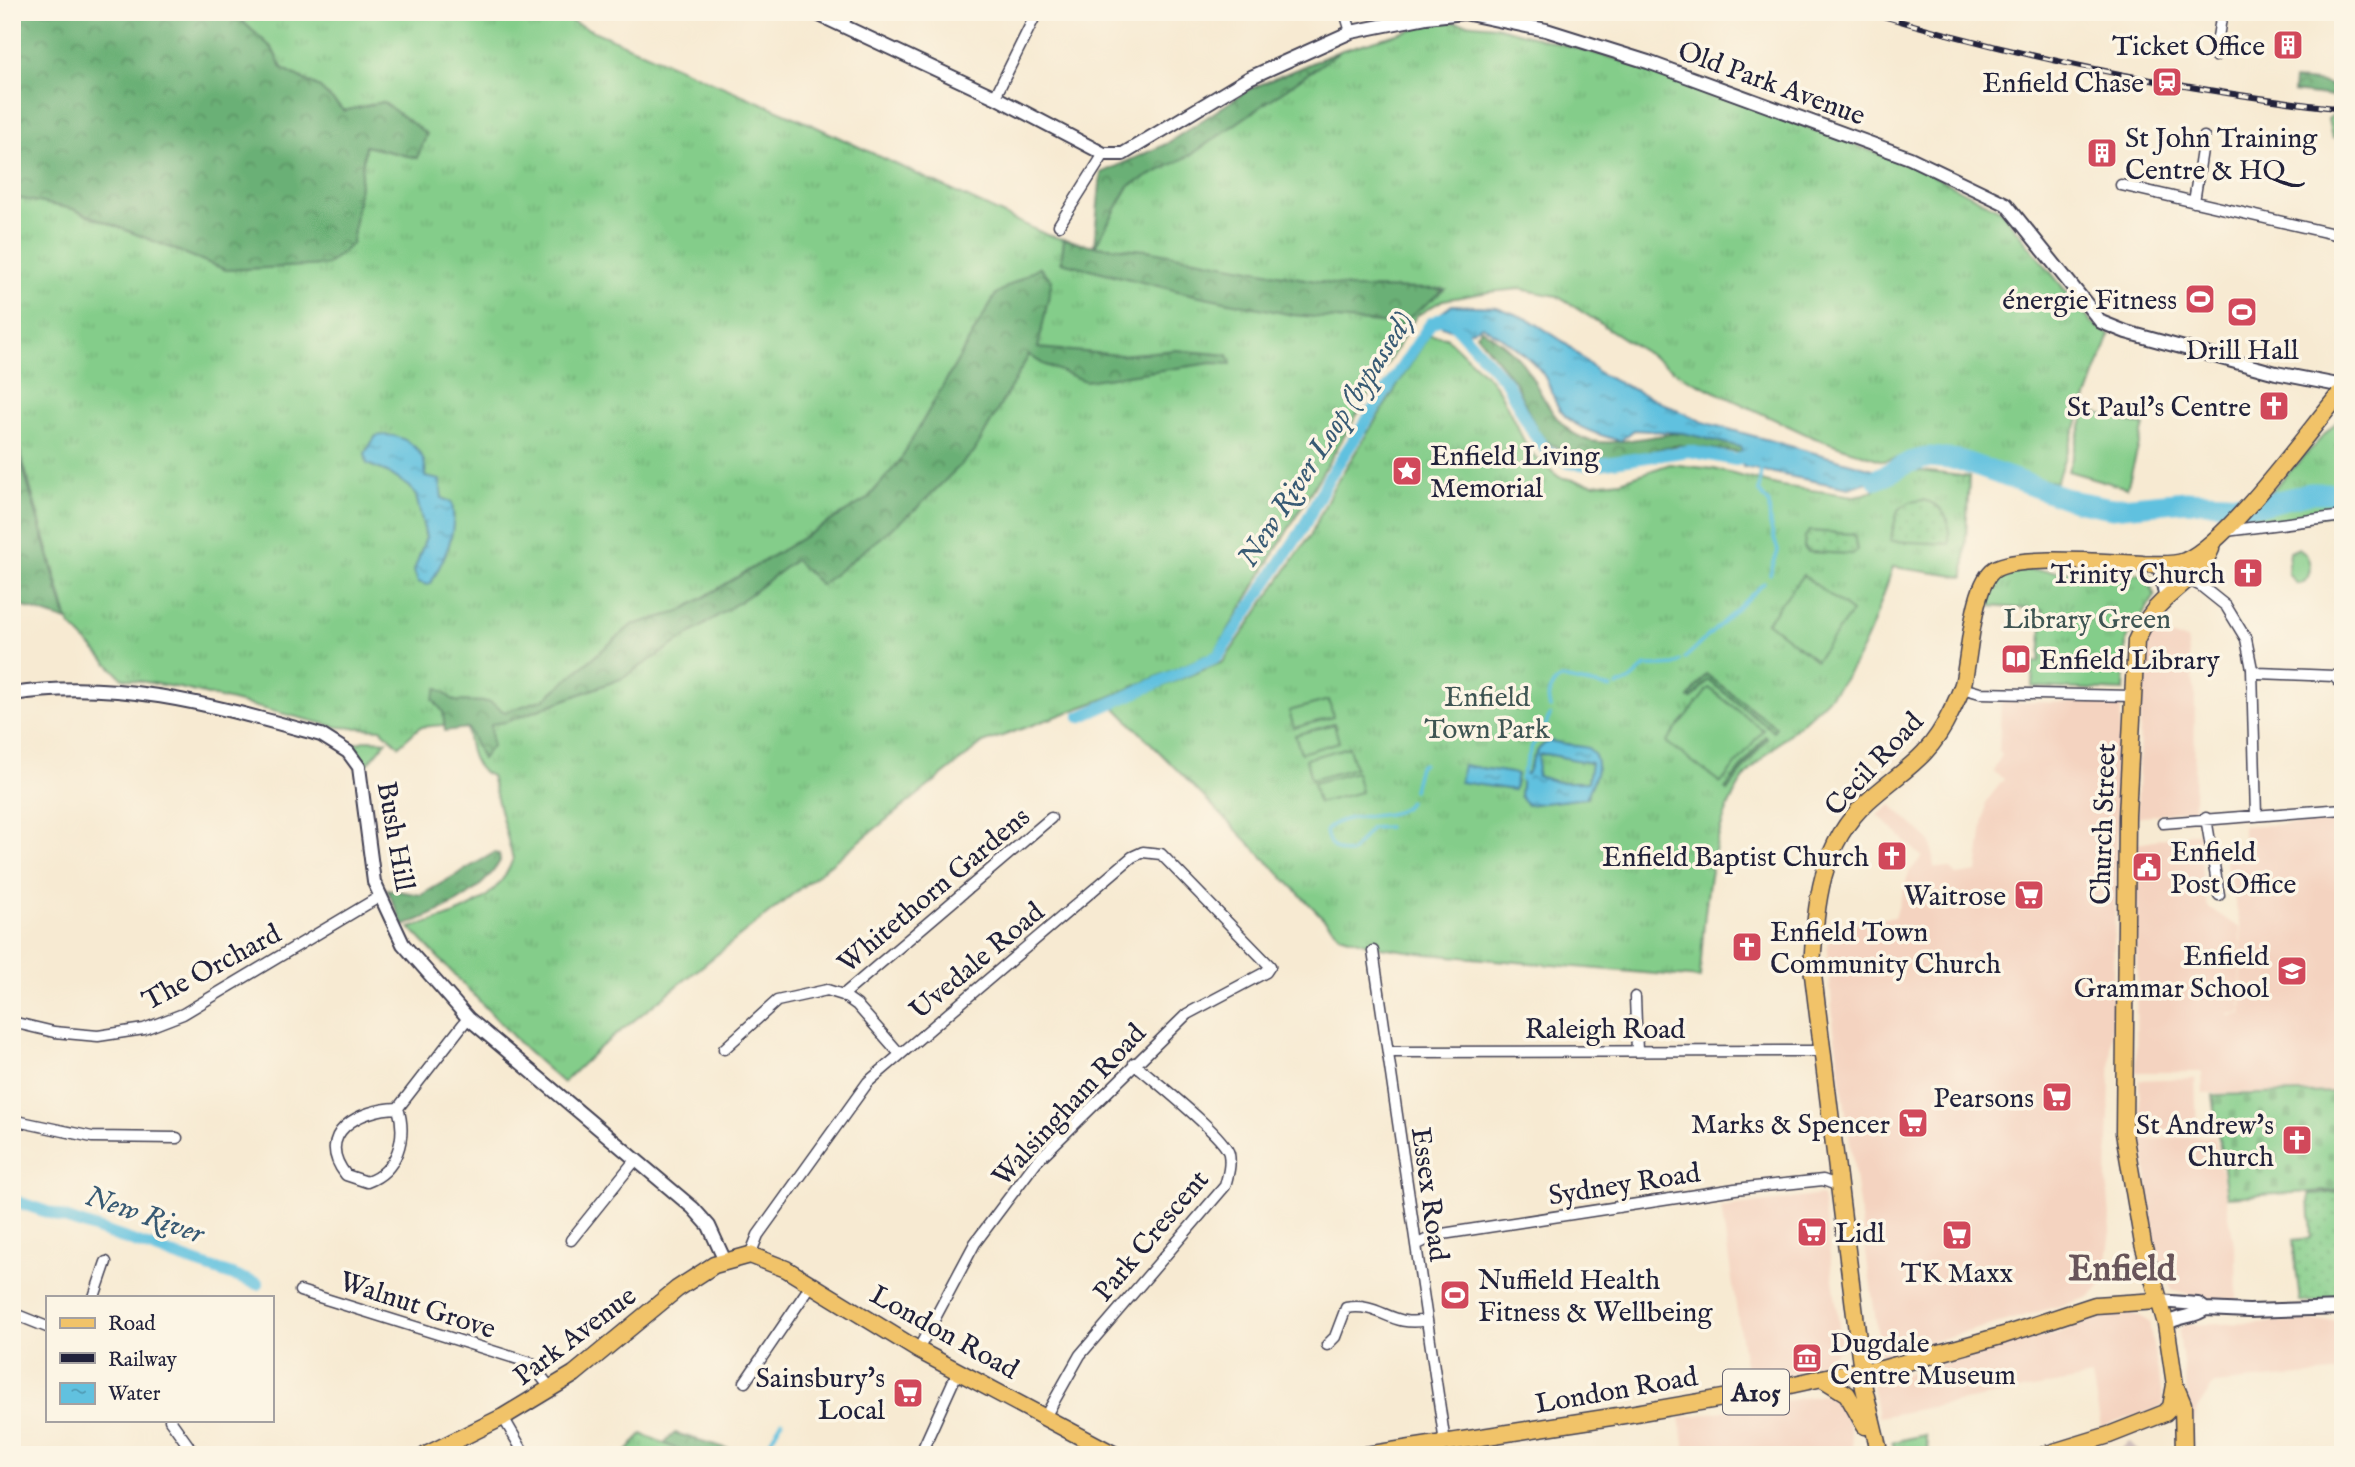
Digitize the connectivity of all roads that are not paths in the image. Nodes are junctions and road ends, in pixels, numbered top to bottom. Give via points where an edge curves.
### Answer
1 (813, 12) edge
2 (1037, 12) edge
3 (1345, 12) edge
4 (2222, 12) edge
5 (846, 18) edge
6 (1351, 32) junction
7 (2215, 56) dead end
8 (995, 97) junction
9 (2204, 136) dead end
10 (1104, 154) junction
11 (2121, 185) dead end
12 (2194, 202) junction
13 (1059, 225) dead end
14 (2343, 236) edge
15 (2343, 388) edge
16 (2343, 516) edge
17 (2218, 536) junction
18 (2159, 564) junction
19 (2187, 580) junction
20 (2166, 599) junction
21 (2252, 669) junction
22 (2343, 686) edge
23 (1962, 688) junction
24 (12, 694) edge
25 (2133, 696) junction
26 (2343, 809) edge
27 (2256, 816) junction
28 (1051, 818) dead end
29 (2206, 818) junction
30 (2163, 823) dead end
31 (2218, 895) dead end
32 (379, 897) junction
33 (1373, 951) dead end
34 (1270, 966) joint
35 (843, 995) junction
36 (1635, 997) dead end
37 (468, 1018) junction
38 (12, 1022) edge
39 (723, 1049) dead end
40 (1637, 1051) junction
41 (1823, 1051) junction
42 (1388, 1052) junction
43 (900, 1054) junction
44 (1134, 1063) junction
45 (398, 1108) junction
46 (12, 1120) edge
47 (177, 1138) dead end
48 (636, 1159) junction
49 (1839, 1186) junction
50 (572, 1240) dead end
51 (1418, 1244) junction
52 (750, 1255) junction
53 (725, 1261) junction
54 (106, 1262) dead end
55 (811, 1285) junction
56 (300, 1291) dead end
57 (94, 1296) edge
58 (2158, 1301) junction
59 (2343, 1308) edge
60 (2205, 1309) junction
61 (12, 1314) edge
62 (1427, 1320) junction
63 (2166, 1324) junction
64 (46, 1326) edge
65 (1327, 1345) dead end
66 (918, 1350) junction
67 (958, 1371) junction
68 (1862, 1371) junction
69 (1823, 1379) junction
70 (745, 1381) dead end
71 (551, 1389) junction
72 (2174, 1389) junction
73 (2165, 1413) junction
74 (503, 1417) junction
75 (1045, 1417) junction
76 (175, 1422) edge
77 (2182, 1436) junction
78 (1445, 1443) junction
79 (1877, 1449) edge
80 (195, 1455) edge
81 (426, 1455) edge
82 (525, 1455) edge
83 (920, 1455) edge
84 (1115, 1455) edge
85 (1366, 1455) edge
86 (2044, 1455) edge
87 (2185, 1455) edge

1 - 5 street
2 - 8 street
3 - 6 street
4 - 7 street
5 - 8 street
6 - 10 street, Old Park Avenue via 1249,78 1123,155
6 - 15 street, Old Park Avenue via 1465,13 1546,30 1648,62 1910,158 2006,204 2101,322
8 - 10 street
9 - 12 street
10 - 13 street
11 - 12 street
12 - 14 street
15 - 17 main road
16 - 17 street
17 - 18 main road, Cecil Road via 2185,561
17 - 19 main road, Church Street
18 - 19 street, Cecil Road
18 - 20 street
18 - 23 main road, Cecil Road via 2030,562 1998,568 1986,578 1979,598
19 - 20 main road, Church Street
19 - 21 street, Cecil Road via 2217,597 2234,615 2246,639
20 - 25 main road, Church Street via 2136,641
21 - 22 street via 2334,677
21 - 27 street, Cecil Road
23 - 25 street
23 - 41 main road, Cecil Road via 1936,739 1911,768 1867,801 1847,825 1824,870 1817,898 1812,967
24 - 32 street, Bush Hill via 73,688 142,691 216,706 330,739 354,759 363,776
25 - 58 main road, Church Street via 2127,816 2125,1145
26 - 27 street
27 - 29 street
28 - 35 street, Whitethorn Gardens
29 - 30 street
29 - 31 street
32 - 37 street, Bush Hill via 403,944
32 - 38 street, The Orchard via 183,1014 144,1029 98,1036
33 - 42 street, Essex Road
34 - 43 street, Uvedale Road via 1161,854 1143,852
34 - 44 street, Walsingham Road via 1187,1014
35 - 39 street via 827,990 777,1001
35 - 43 street, Whitethorn Gardens
36 - 40 street
37 - 45 street
37 - 48 street, Bush Hill
40 - 41 street, Raleigh Road
40 - 42 street, Raleigh Road
41 - 49 main road, Cecil Road
42 - 51 street, Essex Road
43 - 52 street, Uvedale Road via 859,1092 758,1235
44 - 66 street, Walsingham Road via 1036,1162 1005,1203 975,1243
44 - 75 street, Park Crescent via 1207,1126 1229,1151 1230,1169 1225,1186 1080,1355
45 - 45 street via 402,1132 386,1171 367,1182 346,1175 334,1156 342,1130 362,1114
46 - 47 street via 92,1137
48 - 50 street
48 - 53 street, Bush Hill via 701,1217
49 - 51 street, Sydney Road via 1823,1180 1729,1190 1436,1235
49 - 68 main road, Cecil Road
51 - 62 street, Essex Road
52 - 53 main road, Park Avenue
52 - 55 main road, London Road
53 - 71 main road, Park Avenue via 686,1283
54 - 57 street
55 - 66 main road, London Road
55 - 70 street
56 - 71 street, Walnut Grove via 531,1363
58 - 60 street via 2198,1304
58 - 63 main road, Church Street
58 - 68 main road, London Road via 2095,1305 2004,1335
59 - 60 street
60 - 63 street
61 - 64 street
62 - 65 street via 1409,1324 1363,1305 1346,1308
62 - 78 street, Essex Road
63 - 72 main road, Church Street
66 - 67 main road, London Road
67 - 75 main road, London Road
67 - 83 street
68 - 69 main road, London Road / A105
68 - 79 main road, Cecil Road
69 - 78 main road, London Road / A105
69 - 79 main road via 1847,1394
71 - 74 main road, Park Avenue
72 - 73 main road via 2171,1407
72 - 77 main road, Church Street via 2183,1404
73 - 77 main road
73 - 86 main road via 2121,1432
74 - 81 main road, Park Avenue
74 - 82 street
75 - 84 main road, London Road
76 - 80 street
77 - 87 main road, Church Street
78 - 85 main road, London Road / A105

